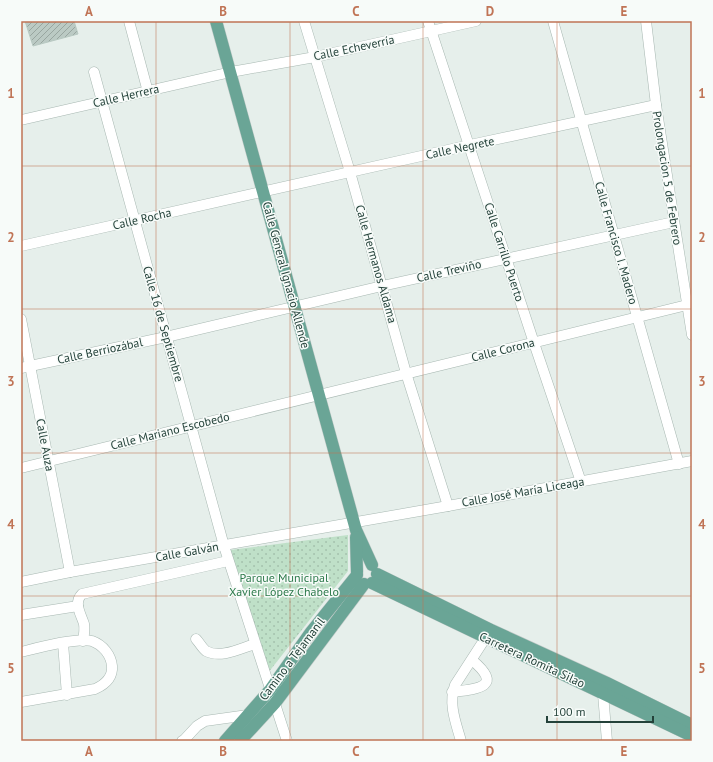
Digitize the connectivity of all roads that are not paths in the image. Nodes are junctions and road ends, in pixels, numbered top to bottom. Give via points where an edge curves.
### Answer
1 (130, 21) edge
2 (216, 21) edge
3 (304, 21) edge
4 (428, 21) edge
5 (476, 21) edge
6 (553, 21) edge
7 (646, 21) edge
8 (431, 31) junction
9 (315, 57) junction
10 (94, 72) dead end
11 (231, 72) junction
12 (148, 92) junction
13 (102, 102) junction
14 (656, 105) junction
15 (21, 120) edge
16 (582, 122) junction
17 (470, 145) junction
18 (350, 172) junction
19 (264, 192) junction
20 (134, 221) junction
21 (674, 222) junction
22 (613, 234) junction
23 (21, 246) edge
24 (506, 258) junction
25 (382, 286) junction
26 (687, 305) junction
27 (295, 306) junction
28 (637, 318) junction
29 (21, 319) edge
30 (692, 335) edge
31 (166, 336) junction
32 (534, 343) junction
33 (25, 367) edge
34 (406, 373) junction
35 (319, 395) junction
36 (191, 426) junction
37 (48, 460) junction
38 (692, 461) edge
39 (679, 464) junction
40 (21, 468) edge
41 (582, 482) junction
42 (448, 506) junction
43 (355, 526) junction
44 (224, 546) junction
45 (228, 561) junction
46 (70, 572) junction
47 (366, 576) junction
48 (21, 582) edge
49 (78, 606) junction
50 (21, 615) edge
51 (488, 634) junction
52 (196, 639) dead end
53 (83, 640) junction
54 (63, 644) junction
55 (256, 644) junction
56 (21, 652) edge
57 (472, 660) junction
58 (605, 688) junction
59 (270, 690) junction
60 (452, 692) junction
61 (67, 695) junction
62 (21, 702) edge
63 (274, 703) junction
64 (248, 715) junction
65 (692, 725) edge
66 (692, 736) edge
67 (184, 741) edge
68 (225, 741) edge
69 (240, 741) edge
70 (287, 741) edge
71 (461, 741) edge
72 (607, 741) edge

1 - 12 street
2 - 11 main road, Calle General Ignacio Allende
3 - 9 street, Calle Hermanos Aldama
4 - 8 street, Calle Carrillo Puerto
5 - 8 street, Calle Echeverría
6 - 16 street, Calle Francisco I. Madero
7 - 14 street, Prolongacion 5 de Febrero
8 - 9 street, Calle Echeverría
8 - 17 street, Calle Carrillo Puerto
9 - 11 street, Calle Echeverría
9 - 18 street, Calle Hermanos Aldama
10 - 13 street, Calle 16 de Septiembre
11 - 12 street, Calle Herrera
11 - 19 main road, Calle General Ignacio Allende
12 - 13 street, Calle Herrera
13 - 15 street, Calle Herrera
13 - 20 street, Calle 16 de Septiembre
14 - 16 street, Calle Negrete
14 - 21 street, Prolongacion 5 de Febrero
16 - 17 street, Calle Negrete
16 - 22 street, Calle Francisco I. Madero
17 - 18 street, Calle Negrete
17 - 24 street, Calle Carrillo Puerto
18 - 19 street, Calle Negrete
18 - 25 street, Calle Hermanos Aldama
19 - 20 street, Calle Rocha
19 - 27 main road, Calle General Ignacio Allende
20 - 23 street, Calle Rocha
20 - 31 street, Calle 16 de Septiembre
21 - 22 street, Calle Treviño
21 - 26 street, Prolongacion 5 de Febrero
22 - 24 street, Calle Treviño
22 - 28 street, Calle Francisco I. Madero
24 - 25 street, Calle Treviño
24 - 32 street, Calle Carrillo Puerto
25 - 27 street, Calle Treviño
25 - 34 street, Calle Hermanos Aldama
26 - 28 street, Calle Corona
26 - 30 street, Prolongacion 5 de Febrero
27 - 31 street, Calle Berriozábal
27 - 35 main road, Calle General Ignacio Allende
28 - 32 street, Calle Corona
28 - 39 street, Calle Francisco I. Madero
29 - 33 street, Calle Auza
31 - 33 street, Calle Berriozábal
31 - 36 street, Calle 16 de Septiembre
32 - 34 street, Calle Corona
32 - 41 street, Calle Carrillo Puerto
33 - 37 street, Calle Auza
34 - 35 street, Calle Corona
34 - 42 street, Calle Hermanos Aldama
35 - 36 street, Calle Mariano Escobedo
35 - 43 main road, Calle General Ignacio Allende
36 - 37 street, Calle Mariano Escobedo
36 - 44 street, Calle 16 de Septiembre
37 - 40 street, Calle Mariano Escobedo
37 - 46 street, Calle Auza
38 - 39 street, Calle José María Liceaga
39 - 41 street, Calle José María Liceaga
41 - 42 street, Calle José María Liceaga
42 - 43 street, Calle José María Liceaga
43 - 44 street, Calle Galván
43 - 47 main road, Calle General Ignacio Allende
44 - 45 street, Calle 16 de Septiembre
44 - 46 street, Calle Galván
45 - 49 street via 86,592 78,598
45 - 55 street, Calle 16 de Septiembre
46 - 48 street, Calle Galván
47 - 51 main road, Carretera Romita Silao
47 - 59 main road, Camino a Tejamanil via 311,632
47 - 63 main road, Camino a Tejamanil
49 - 50 street
49 - 53 street via 84,626
51 - 57 street
51 - 58 main road, Carretera Romita Silao
52 - 55 street via 205,650 216,654
53 - 54 street
53 - 61 street via 92,641 107,652 112,661 110,678 104,685 95,689
54 - 56 street
54 - 61 street
55 - 59 street, Calle 16 de Septiembre
57 - 60 street
57 - 60 street via 485,673 486,683 478,689
58 - 65 main road, Carretera Romita Silao
58 - 66 main road, Carretera Romita Silao
58 - 72 street
59 - 63 street, Calle 16 de Septiembre
59 - 64 main road, Camino a Tejamanil
60 - 71 street via 451,699
61 - 62 street
63 - 69 main road, Camino a Tejamanil
63 - 70 street, Calle 16 de Septiembre
64 - 67 street via 205,721
64 - 68 main road, Camino a Tejamanil

